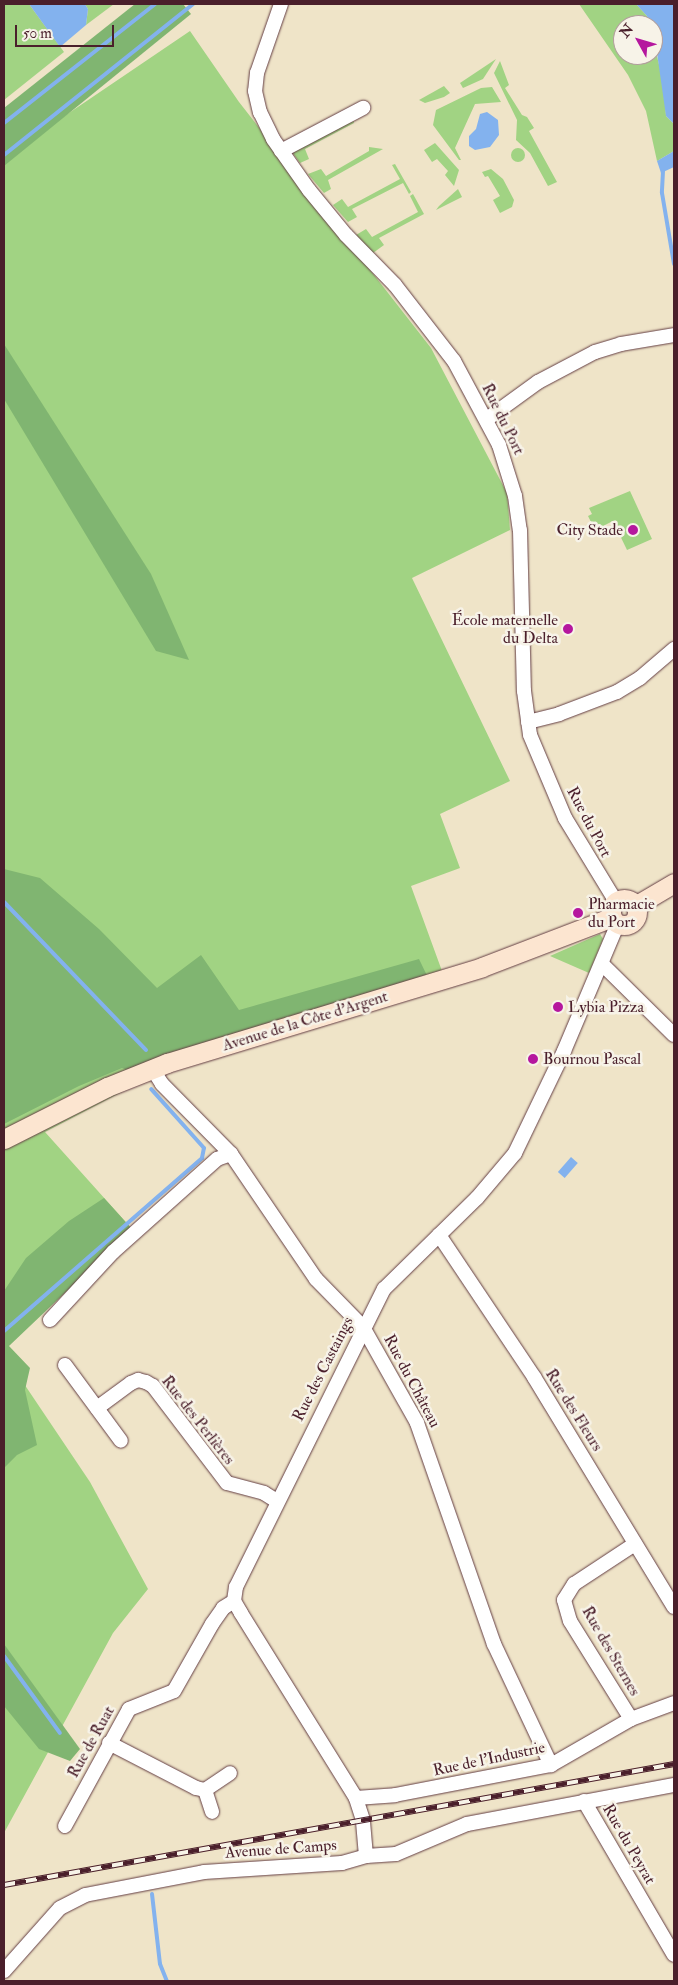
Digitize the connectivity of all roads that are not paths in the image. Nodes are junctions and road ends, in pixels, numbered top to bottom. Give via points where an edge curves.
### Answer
1 (281, 4) edge
2 (363, 108) dead end
3 (281, 151) junction
4 (674, 336) edge
5 (487, 419) junction
6 (674, 649) edge
7 (528, 722) junction
8 (674, 883) edge
9 (615, 914) junction
10 (602, 964) junction
11 (674, 1035) edge
12 (152, 1068) junction
13 (4, 1139) edge
14 (230, 1154) junction
15 (439, 1235) junction
16 (50, 1320) dead end
17 (364, 1328) junction
18 (65, 1365) dead end
19 (97, 1408) junction
20 (121, 1440) dead end
21 (276, 1501) junction
22 (635, 1544) junction
23 (234, 1601) junction
24 (674, 1607) edge
25 (674, 1703) edge
26 (632, 1719) junction
27 (109, 1743) junction
28 (551, 1766) junction
29 (230, 1773) dead end
30 (674, 1785) edge
31 (205, 1790) junction
32 (356, 1798) junction
33 (584, 1801) junction
34 (212, 1812) dead end
35 (65, 1826) dead end
36 (366, 1856) junction
37 (674, 1955) edge
38 (4, 1971) edge

1 - 3 street, Rue du Port via 257,73 256,91 266,128
2 - 3 street
3 - 5 street, Rue du Port via 346,235 395,285 454,361
4 - 5 street via 620,344 595,352 538,382
5 - 7 street, Rue du Port via 506,464 520,530
6 - 7 street via 640,678 617,692
7 - 9 street, Rue du Port via 557,801
8 - 9 main road, Avenue de la Côte d'Argent via 635,906 633,921
9 - 10 street, Rue des Castaings
9 - 12 main road, Avenue de la Côte d'Argent via 507,959
10 - 11 street
10 - 15 street, Rue des Castaings via 514,1153 477,1198
12 - 13 main road, Avenue de la Côte d'Argent
12 - 14 street, Rue du Château via 162,1084
14 - 16 street via 217,1159 113,1252
14 - 17 street, Rue du Château via 316,1280
15 - 17 street, Rue des Castaings via 384,1289
15 - 22 street, Rue des Fleurs via 534,1377
17 - 21 street, Rue des Castaings
17 - 28 street, Rue du Château via 417,1423 494,1644
18 - 19 street
19 - 20 street
19 - 21 street, Rue des Perlières via 131,1383 138,1380 146,1382 153,1386 227,1483 264,1493
21 - 23 street, Rue des Castaings via 239,1577
22 - 24 street, Rue des Fleurs
22 - 26 street, Rue des Sternes via 574,1584 564,1600 570,1621
23 - 27 street, Rue de Ruat via 223,1608 212,1624 174,1691 132,1706
23 - 32 street
25 - 26 street, Rue de l'Industrie
26 - 28 street, Rue de l'Industrie
27 - 31 street via 186,1784
27 - 35 street, Rue de Ruat
28 - 32 street, Rue de l'Industrie via 395,1795
29 - 31 street
30 - 33 street, Avenue de Camps
31 - 34 street
32 - 36 street via 363,1820
33 - 36 street, Avenue de Camps via 467,1824 396,1854
33 - 37 street, Rue du Peyrat
36 - 38 street, Avenue de Camps via 342,1863 204,1872 85,1895 60,1908

